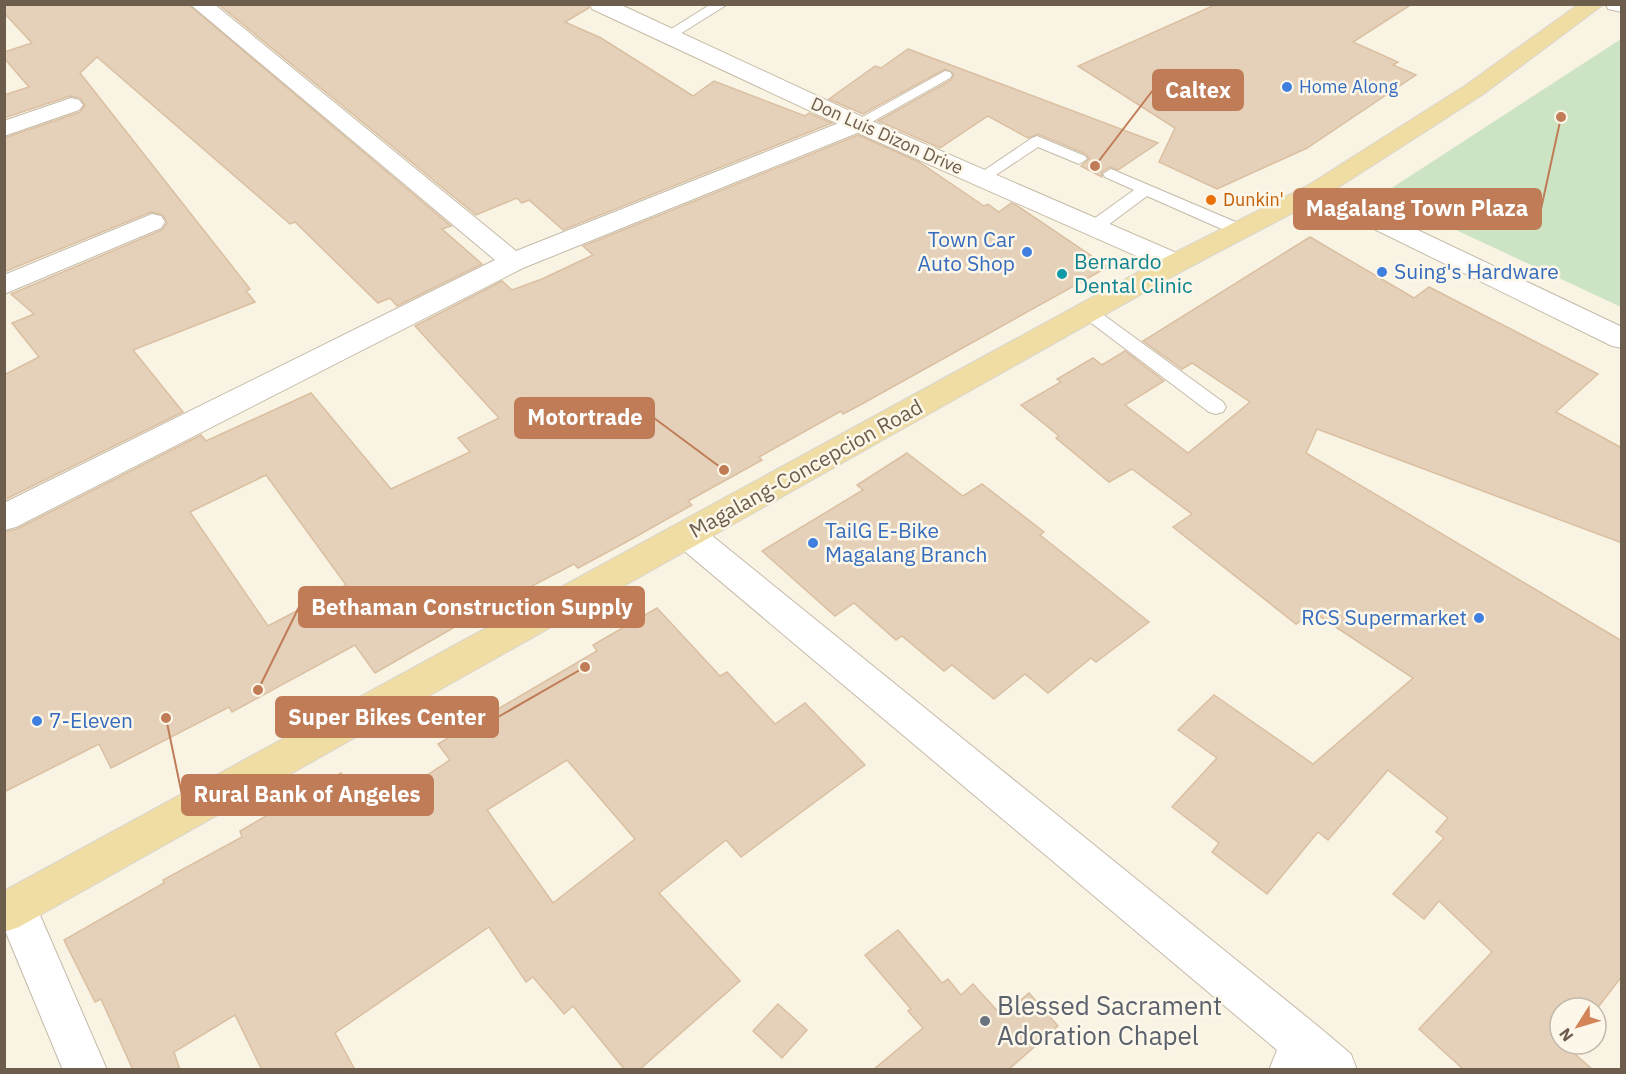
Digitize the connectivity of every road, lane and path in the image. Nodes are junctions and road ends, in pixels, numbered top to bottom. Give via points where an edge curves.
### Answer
1 (200, 4) edge
2 (600, 4) edge
3 (722, 4) edge
4 (1594, 4) edge
5 (1616, 4) edge
6 (1622, 6) edge
7 (667, 36) junction
8 (945, 75) dead end
9 (71, 105) dead end
10 (858, 124) junction
11 (4, 129) edge
12 (1079, 159) dead end
13 (1111, 174) dead end
14 (981, 178) junction
15 (1145, 189) junction
16 (1316, 191) junction
17 (152, 222) dead end
18 (1094, 227) junction
19 (1239, 230) junction
20 (513, 262) junction
21 (1176, 263) junction
22 (4, 285) edge
23 (1088, 312) junction
24 (1622, 339) edge
25 (1216, 407) dead end
26 (4, 518) edge
27 (687, 535) junction
28 (10, 910) edge
29 (1309, 1061) edge
30 (85, 1070) edge

1 - 20 street
2 - 7 street, Don Luis Dizon Drive
3 - 7 lane
4 - 16 main road, Magalang-Concepcion Road via 1474,90
5 - 6 street
7 - 10 street, Don Luis Dizon Drive
8 - 10 lane
9 - 11 street
10 - 14 street, Don Luis Dizon Drive
10 - 20 street
12 - 14 lane via 1037,141
13 - 15 lane
14 - 18 street, Don Luis Dizon Drive
15 - 18 lane
15 - 19 lane
16 - 19 main road, Magalang-Concepcion Road
16 - 24 street
17 - 22 street
18 - 21 street, Don Luis Dizon Drive
19 - 21 main road, Magalang-Concepcion Road
20 - 26 street
21 - 23 main road, Magalang-Concepcion Road
23 - 25 lane
23 - 27 main road, Magalang-Concepcion Road
27 - 28 main road, Magalang-Concepcion Road
27 - 29 street
28 - 30 street

